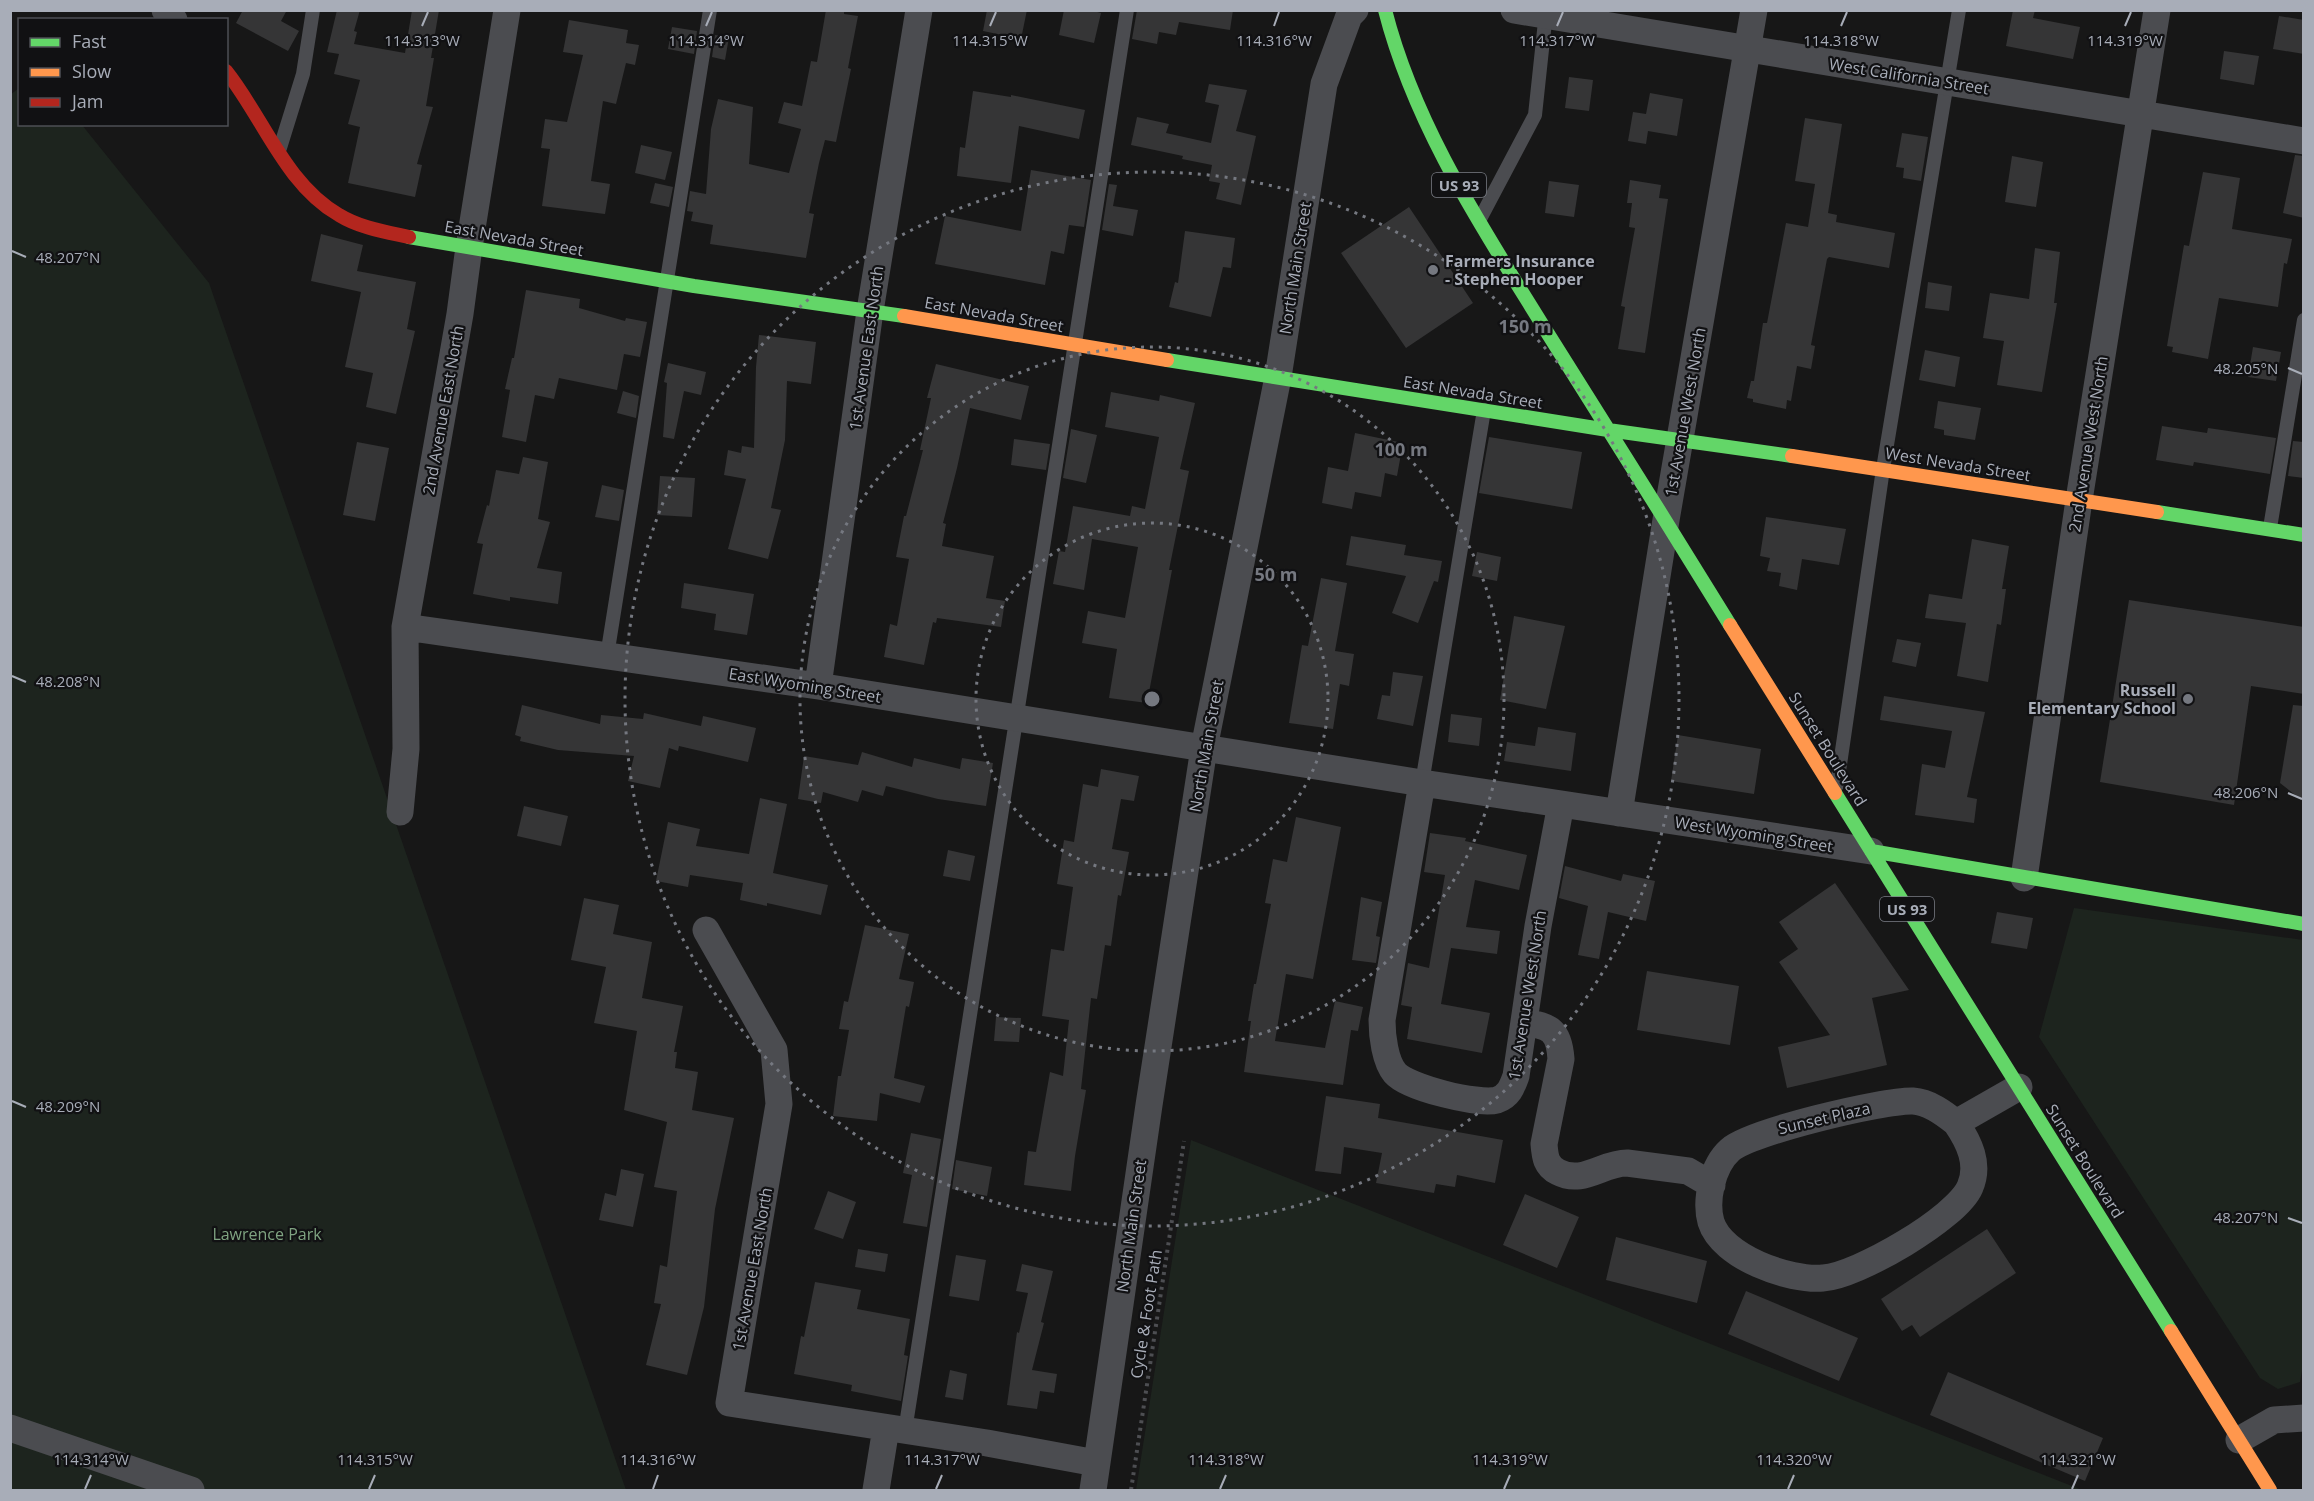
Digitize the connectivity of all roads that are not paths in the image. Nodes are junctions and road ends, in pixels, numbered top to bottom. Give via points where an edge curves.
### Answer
1 (313, 10) edge
2 (507, 10) edge
3 (710, 10) edge
4 (919, 10) edge
5 (1127, 10) edge
6 (1355, 10) edge
7 (1385, 10) edge
8 (1514, 10) edge
9 (1754, 10) edge
10 (1959, 10) edge
11 (2157, 10) edge
12 (1546, 13) edge
13 (1748, 49) junction
14 (228, 73) edge
15 (1948, 83) junction
16 (2140, 114) junction
17 (2304, 141) edge
18 (280, 150) junction
19 (1479, 221) junction
20 (469, 247) junction
21 (667, 281) junction
22 (870, 311) junction
23 (2304, 320) edge
24 (1075, 345) junction
25 (1278, 377) junction
26 (1484, 410) junction
27 (1608, 430) junction
28 (1680, 441) junction
29 (1883, 469) junction
30 (2079, 500) junction
31 (1666, 520) junction
32 (2270, 528) junction
33 (2304, 535) edge
34 (405, 627) junction
35 (607, 656) junction
36 (818, 686) junction
37 (1016, 718) junction
38 (1204, 748) junction
39 (1422, 783) junction
40 (1836, 792) junction
41 (1561, 804) junction
42 (400, 812) dead end
43 (1620, 813) junction
44 (1871, 851) junction
45 (2024, 878) junction
46 (2304, 924) edge
47 (706, 930) dead end
48 (1524, 1022) junction
49 (2019, 1087) junction
50 (1956, 1123) junction
51 (1712, 1185) junction
52 (2304, 1418) edge
53 (10, 1428) edge
54 (896, 1429) junction
55 (2239, 1440) junction
56 (1096, 1463) junction
57 (191, 1491) edge
58 (876, 1491) edge
59 (1093, 1491) edge
60 (2270, 1491) edge

1 - 18 lane via 303,74
2 - 20 street, 2nd Avenue East North
3 - 21 lane
4 - 22 street, 1st Avenue East North
5 - 24 lane
6 - 25 street, North Main Street via 1349,16 1324,84
7 - 19 street, Sunset Boulevard / US 93 via 1413,95 1434,142
8 - 12 street, West California Street
9 - 13 street, 1st Avenue West North
10 - 15 lane
11 - 16 street, 2nd Avenue West North
12 - 13 street, West California Street
12 - 19 lane via 1535,115
13 - 15 street, West California Street
13 - 28 street, 1st Avenue West North
14 - 18 street, East Nevada Street
15 - 16 street, West California Street
15 - 29 lane
16 - 17 street, West California Street
16 - 30 street, 2nd Avenue West North
18 - 20 street, East Nevada Street via 319,201 337,214 395,234
19 - 27 street, Sunset Boulevard / US 93
20 - 21 street, East Nevada Street
20 - 34 street, 2nd Avenue East North
21 - 22 street, East Nevada Street
21 - 35 lane
22 - 24 street, East Nevada Street
22 - 36 street, 1st Avenue East North
23 - 32 lane
24 - 25 street, East Nevada Street
24 - 37 lane
25 - 26 street, East Nevada Street
25 - 38 street, North Main Street
26 - 27 street, East Nevada Street
26 - 39 lane
27 - 28 street, West Nevada Street
27 - 31 street, Sunset Boulevard / US 93
28 - 29 street, West Nevada Street
28 - 31 street, 1st Avenue West North
29 - 30 street, West Nevada Street
29 - 40 lane
30 - 32 street, West Nevada Street
30 - 45 street, 2nd Avenue West North
31 - 40 street, Sunset Boulevard / US 93
31 - 43 street, 1st Avenue West North
32 - 33 street, West Nevada Street
34 - 35 street, East Wyoming Street
34 - 42 street, 2nd Avenue East North via 406,749
35 - 36 street, East Wyoming Street
36 - 37 street, East Wyoming Street
37 - 38 street, East Wyoming Street
37 - 54 lane
38 - 39 street, West Wyoming Street
38 - 56 street, North Main Street
39 - 41 street, West Wyoming Street
39 - 48 street, 1st Avenue West North via 1382,1020 1390,1063 1395,1074 1407,1081 1473,1100 1497,1100 1512,1089
40 - 44 street, Sunset Boulevard / US 93
41 - 43 street, West Wyoming Street
41 - 48 street, 1st Avenue West North
43 - 44 street, West Wyoming Street
44 - 45 street, West Wyoming Street
44 - 49 street, Sunset Boulevard / US 93
45 - 46 street, West Wyoming Street
47 - 54 street, 1st Avenue East North via 774,1050 779,1104 729,1403
48 - 51 street via 1551,1029 1560,1047 1544,1144 1550,1168 1578,1178 1627,1163 1688,1171
49 - 50 street
49 - 55 street, Sunset Boulevard / US 93
50 - 51 street, Sunset Plaza via 1927,1104 1912,1101 1771,1131 1729,1151 1721,1160
50 - 51 street, Sunset Plaza via 1974,1161 1971,1186 1965,1197 1908,1241 1861,1267 1824,1279 1771,1268 1731,1249 1718,1236 1710,1217
52 - 55 street via 2274,1420
53 - 57 street
54 - 56 street
54 - 58 street
55 - 60 street, Sunset Boulevard / US 93
56 - 59 street, North Main Street

